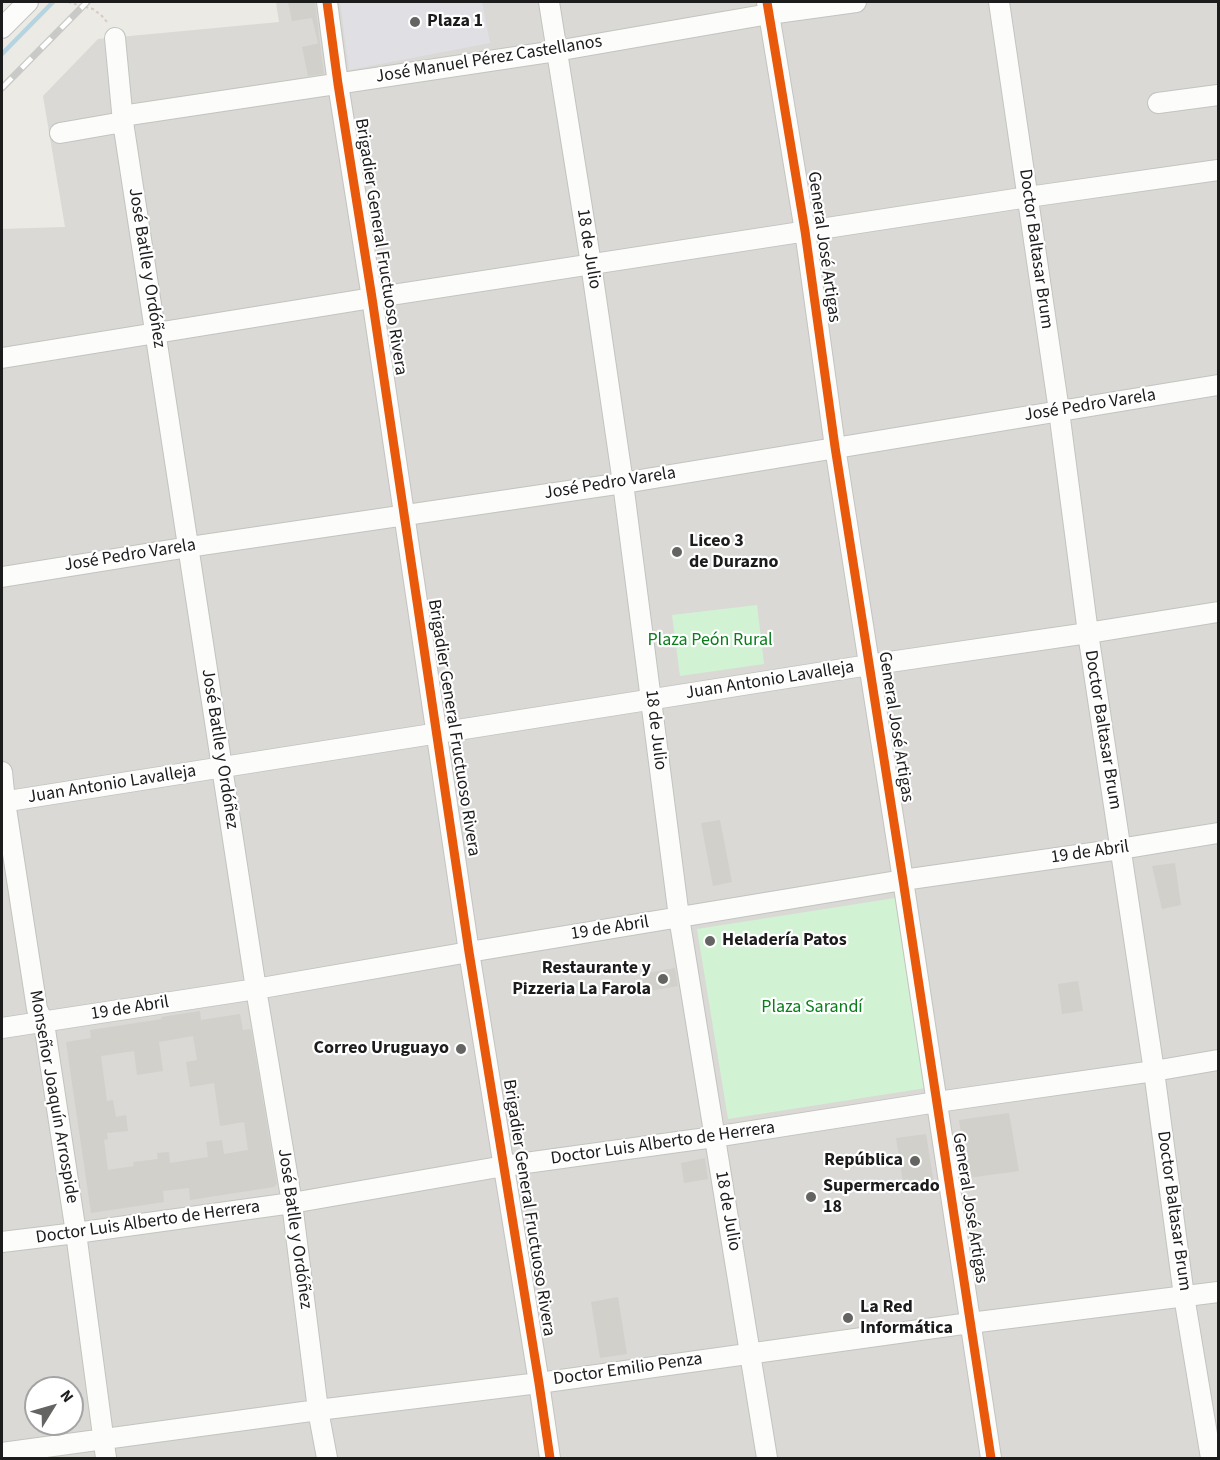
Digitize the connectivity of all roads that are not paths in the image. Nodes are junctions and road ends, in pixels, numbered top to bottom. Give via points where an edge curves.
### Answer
1 (28, 2) edge
2 (327, 2) edge
3 (549, 2) edge
4 (856, 2) edge
5 (999, 2) edge
6 (768, 8) edge
7 (2, 28) edge
8 (115, 38) road end
9 (556, 51) junction
10 (338, 84) junction
11 (1218, 95) edge
12 (1158, 103) dead end
13 (122, 119) junction
14 (60, 133) dead end
15 (1218, 170) edge
16 (1028, 197) junction
17 (805, 231) junction
18 (591, 264) junction
19 (372, 298) junction
20 (156, 332) junction
21 (2, 358) edge
22 (1218, 385) edge
23 (1059, 411) junction
24 (835, 447) junction
25 (623, 483) junction
26 (404, 515) junction
27 (189, 547) junction
28 (2, 577) edge
29 (1218, 612) edge
30 (1088, 633) junction
31 (868, 665) junction
32 (652, 699) junction
33 (438, 734) junction
34 (222, 768) junction
35 (2, 772) edge
36 (3, 802) edge
37 (1218, 833) edge
38 (1120, 849) junction
39 (903, 880) junction
40 (679, 917) junction
41 (470, 952) junction
42 (256, 989) junction
43 (44, 1023) junction
44 (2, 1028) edge
45 (1218, 1060) edge
46 (1154, 1071) junction
47 (937, 1102) junction
48 (714, 1137) junction
49 (504, 1166) junction
50 (292, 1203) junction
51 (76, 1233) junction
52 (2, 1242) edge
53 (1218, 1292) edge
54 (1184, 1296) junction
55 (970, 1323) junction
56 (750, 1353) junction
57 (539, 1383) junction
58 (318, 1410) junction
59 (105, 1449) edge
60 (2, 1453) edge
61 (327, 1458) edge
62 (550, 1458) edge
63 (767, 1458) edge
64 (991, 1458) edge
65 (1211, 1458) edge

1 - 7 street
2 - 10 street, Brigadier General Fructuoso Rivera
3 - 9 street, 18 de Julio
4 - 6 street, José Manuel Pérez Castellanos
5 - 16 street, Doctor Baltasar Brum
6 - 9 street, José Manuel Pérez Castellanos
6 - 17 street, General José Artigas
8 - 13 street, José Batlle y Ordóñez
9 - 10 street, José Manuel Pérez Castellanos
9 - 18 street, 18 de Julio
10 - 13 street, José Manuel Pérez Castellanos
10 - 19 street, Brigadier General Fructuoso Rivera
11 - 12 street
13 - 14 street, José Manuel Pérez Castellanos
13 - 20 street, José Batlle y Ordóñez
15 - 16 street
16 - 17 street
16 - 23 street, Doctor Baltasar Brum
17 - 18 street
17 - 24 street, General José Artigas
18 - 19 street
18 - 25 street, 18 de Julio
19 - 20 street
19 - 26 street, Brigadier General Fructuoso Rivera
20 - 21 street
20 - 27 street, José Batlle y Ordóñez
22 - 23 street, José Pedro Varela
23 - 24 street, José Pedro Varela
23 - 30 street, Doctor Baltasar Brum
24 - 25 street, José Pedro Varela
24 - 31 street, General José Artigas
25 - 26 street, José Pedro Varela
25 - 32 street, 18 de Julio
26 - 27 street, José Pedro Varela
26 - 33 street, Brigadier General Fructuoso Rivera
27 - 28 street, José Pedro Varela
27 - 34 street, José Batlle y Ordóñez
29 - 30 street, Juan Antonio Lavalleja
30 - 31 street, Juan Antonio Lavalleja
30 - 38 street, Doctor Baltasar Brum
31 - 32 street, Juan Antonio Lavalleja
31 - 39 street, General José Artigas
32 - 33 street, Juan Antonio Lavalleja
32 - 40 street, 18 de Julio
33 - 34 street, Juan Antonio Lavalleja
33 - 41 street, Brigadier General Fructuoso Rivera
34 - 36 street, Juan Antonio Lavalleja
34 - 42 street, José Batlle y Ordóñez
35 - 36 street, Monseñor Joaquín Arrospide
36 - 43 street, Monseñor Joaquín Arrospide via 37,1009
37 - 38 street, 19 de Abril
38 - 39 street, 19 de Abril
38 - 46 street, Doctor Baltasar Brum
39 - 40 street, 19 de Abril
39 - 47 street, General José Artigas
40 - 41 street, 19 de Abril
40 - 48 street, 18 de Julio
41 - 42 street, 19 de Abril
41 - 49 street, Brigadier General Fructuoso Rivera
42 - 43 street, 19 de Abril
42 - 50 street, José Batlle y Ordóñez
43 - 44 street, 19 de Abril
43 - 51 street, Monseñor Joaquín Arrospide
45 - 46 street, Doctor Luis Alberto de Herrera
46 - 47 street, Doctor Luis Alberto de Herrera
46 - 54 street, Doctor Baltasar Brum
47 - 48 street, Doctor Luis Alberto de Herrera
47 - 55 street, General José Artigas
48 - 49 street, Doctor Luis Alberto de Herrera
48 - 56 street, 18 de Julio
49 - 50 street, Doctor Luis Alberto de Herrera
49 - 57 street, Brigadier General Fructuoso Rivera
50 - 51 street, Doctor Luis Alberto de Herrera
50 - 58 street, José Batlle y Ordóñez
51 - 52 street, Doctor Luis Alberto de Herrera
51 - 59 street, Monseñor Joaquín Arrospide
53 - 54 street, Doctor Emilio Penza
54 - 55 street, Doctor Emilio Penza
54 - 65 street, Doctor Baltasar Brum
55 - 56 street, Doctor Emilio Penza
55 - 64 street, General José Artigas
56 - 57 street, Doctor Emilio Penza
56 - 63 street, 18 de Julio
57 - 58 street, Doctor Emilio Penza
57 - 62 street, Brigadier General Fructuoso Rivera
58 - 59 street, Doctor Emilio Penza
58 - 61 street, José Batlle y Ordóñez
59 - 60 street, Doctor Emilio Penza

